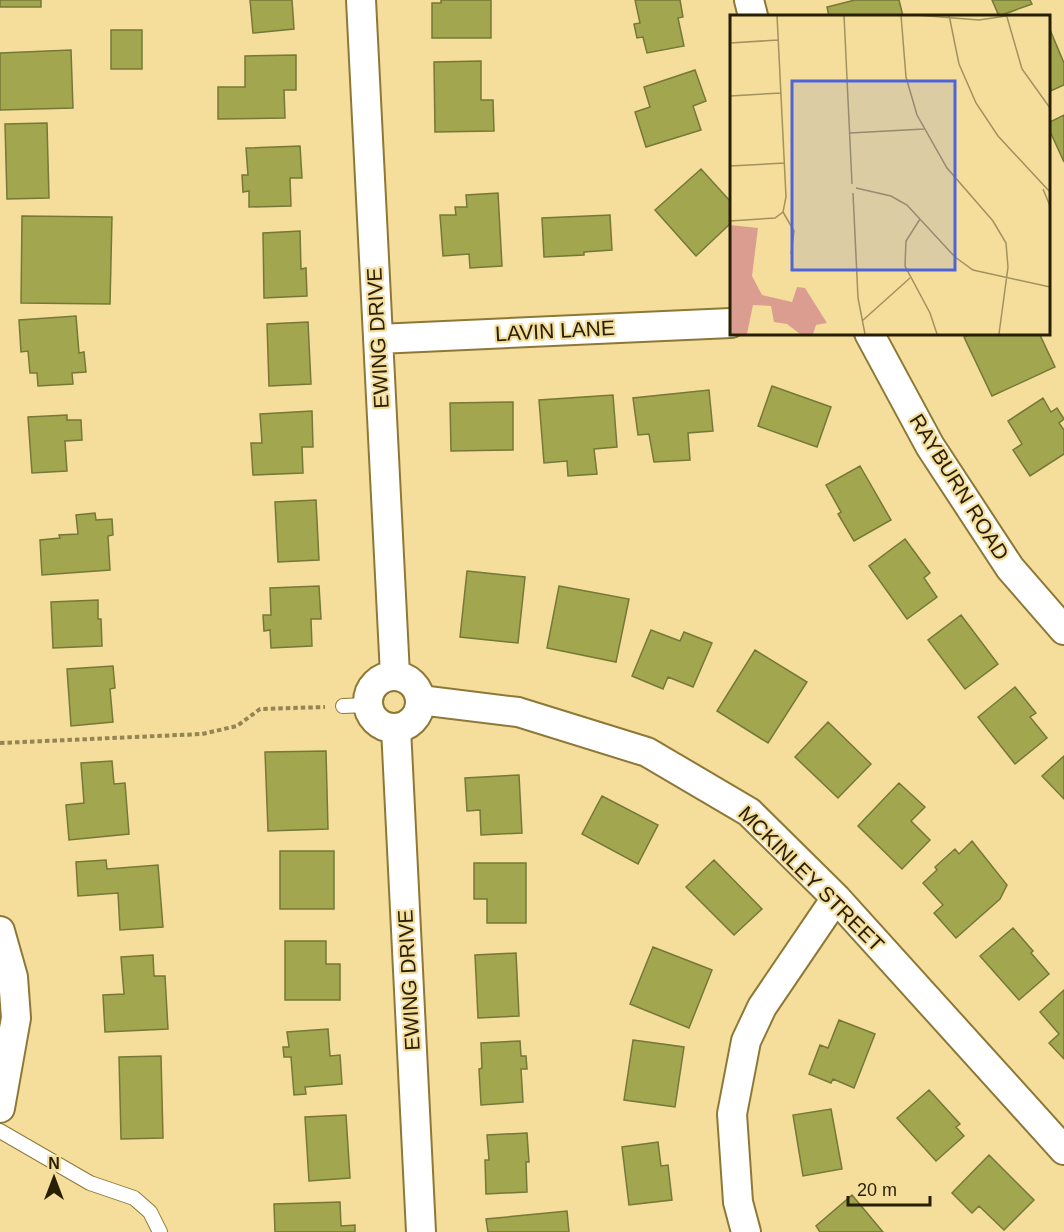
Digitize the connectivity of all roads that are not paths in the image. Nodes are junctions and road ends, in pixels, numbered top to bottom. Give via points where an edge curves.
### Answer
1 (361, 0) edge
2 (749, 0) edge
3 (753, 15) edge
4 (730, 323) edge
5 (870, 334) edge
6 (378, 339) junction
7 (1064, 630) edge
8 (395, 675) junction
9 (420, 700) junction
10 (396, 728) junction
11 (837, 898) junction
12 (0, 931) edge
13 (0, 1108) edge
14 (0, 1131) edge
15 (1064, 1150) edge
16 (160, 1232) edge
17 (421, 1232) edge
18 (746, 1232) edge

1 - 6 street, EWING DRIVE
2 - 3 street
4 - 6 street, LAVIN LANE
5 - 7 street, RAYBURN ROAD via 930,446 1010,568
6 - 8 street, EWING DRIVE
8 - 9 street via 409,681
8 - 10 street via 380,679 355,706 377,723
9 - 10 street via 420,708 411,722
9 - 11 street, MCKINLEY STREET via 518,712 647,752 749,812
10 - 17 street, EWING DRIVE
11 - 15 street, MCKINLEY STREET
11 - 18 street via 762,1007 746,1041 732,1114 738,1202
12 - 13 street via 13,977 16,1017
14 - 16 lane via 90,1183 134,1198 150,1212

